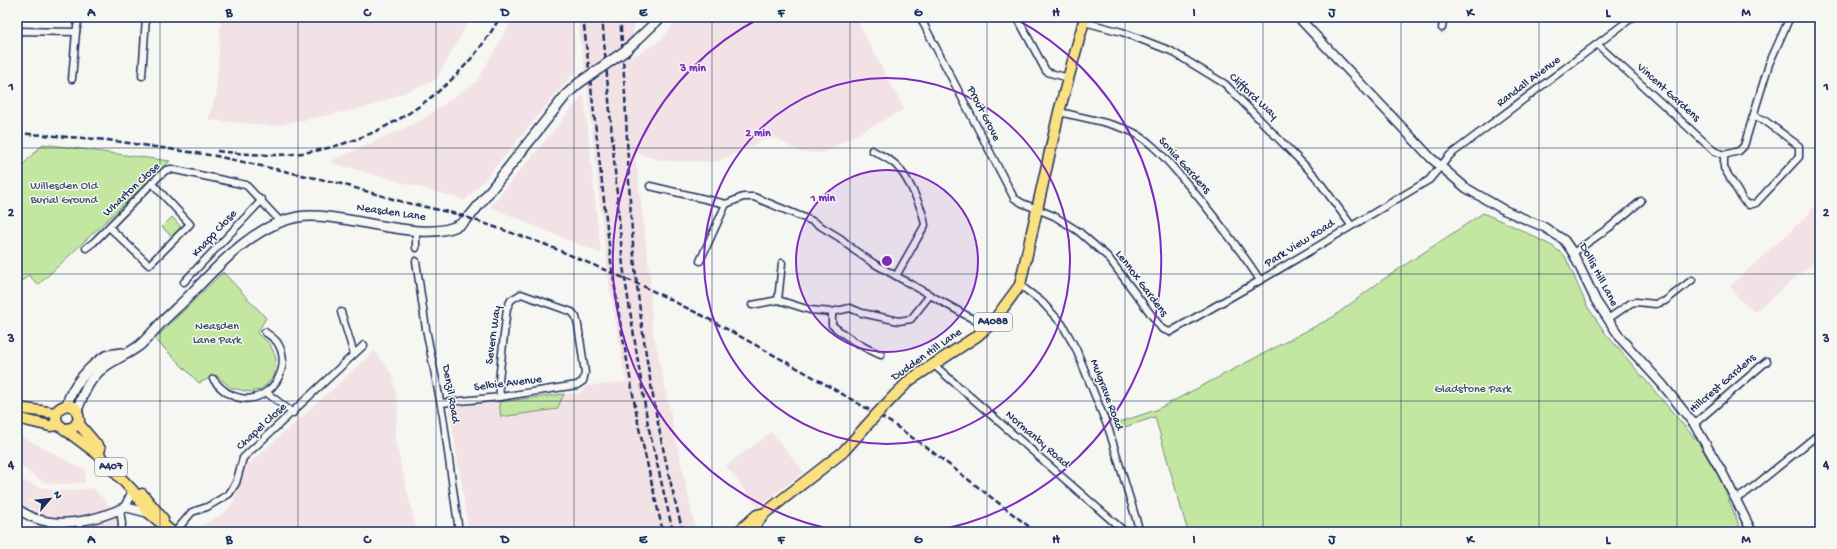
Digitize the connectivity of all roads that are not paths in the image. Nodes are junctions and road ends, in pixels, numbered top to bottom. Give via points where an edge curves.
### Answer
1 (79, 17) edge
2 (146, 17) edge
3 (661, 17) edge
4 (920, 17) edge
5 (1017, 17) edge
6 (1298, 17) edge
7 (1444, 17) edge
8 (1633, 17) edge
9 (1790, 17) edge
10 (1084, 19) edge
11 (1442, 28) dead end
12 (17, 31) edge
13 (76, 32) junction
14 (1598, 45) junction
15 (142, 76) dead end
16 (1069, 78) junction
17 (72, 79) dead end
18 (1060, 112) junction
19 (1754, 116) junction
20 (872, 150) dead end
21 (1724, 156) junction
22 (1441, 166) junction
23 (152, 183) junction
24 (650, 186) dead end
25 (262, 200) junction
26 (1641, 201) dead end
27 (726, 204) junction
28 (1038, 209) junction
29 (281, 222) junction
30 (1351, 225) junction
31 (109, 227) junction
32 (416, 231) junction
33 (86, 248) dead end
34 (416, 248) dead end
35 (1573, 253) junction
36 (416, 261) dead end
37 (700, 261) dead end
38 (782, 263) dead end
39 (896, 276) junction
40 (1260, 280) junction
41 (1692, 280) dead end
42 (184, 282) dead end
43 (1020, 285) junction
44 (930, 295) junction
45 (778, 300) junction
46 (752, 305) dead end
47 (341, 312) dead end
48 (832, 312) junction
49 (1608, 319) junction
50 (987, 327) junction
51 (265, 332) dead end
52 (1166, 332) joint
53 (364, 345) dead end
54 (125, 353) junction
55 (354, 354) junction
56 (881, 355) dead end
57 (1767, 361) dead end
58 (934, 365) junction
59 (213, 379) dead end
60 (577, 385) joint
61 (267, 393) junction
62 (500, 397) junction
63 (441, 403) junction
64 (67, 405) junction
65 (17, 408) edge
66 (77, 410) junction
67 (56, 413) junction
68 (293, 413) junction
69 (17, 418) edge
70 (78, 423) junction
71 (1694, 424) junction
72 (62, 427) junction
73 (1820, 433) edge
74 (133, 491) junction
75 (1736, 499) junction
76 (143, 500) junction
77 (122, 508) junction
78 (17, 509) edge
79 (148, 513) junction
80 (765, 513) junction
81 (80, 521) junction
82 (79, 532) edge
83 (121, 532) edge
84 (173, 532) edge
85 (459, 532) edge
86 (738, 532) edge
87 (750, 532) edge
88 (1125, 532) edge
89 (1140, 532) edge
90 (1752, 532) edge

1 - 13 street
2 - 15 street
3 - 32 main road, Neasden Lane, bridge via 625,51 578,83 471,215 459,225
4 - 28 street, Prout Grove via 1014,198
5 - 16 street via 1046,70 1050,74
6 - 22 street, Dollis Hill Lane via 1430,158
7 - 11 street
8 - 14 street, Randall Avenue
9 - 19 street via 1769,64
10 - 16 main road, Dudden Hill Lane / A4088
10 - 30 street, Clifford Way via 1171,51 1225,84 1315,176
12 - 13 street
13 - 17 street
14 - 21 street, Vincent Gardens via 1714,151
14 - 22 street, Randall Avenue via 1450,155
16 - 18 main road, Dudden Hill Lane / A4088
18 - 28 main road, Dudden Hill Lane / A4088
18 - 40 street, Sonia Gardens via 1128,130 1147,141 1213,215
19 - 21 street via 1744,146 1739,151
19 - 21 street via 1764,120 1799,146 1799,157 1756,203 1749,204 1743,200 1724,168
20 - 39 street via 895,164 903,173 924,216 925,225
22 - 30 street, Park View Road via 1429,180
22 - 35 street, Dollis Hill Lane via 1466,188 1504,210 1549,230 1564,240
23 - 25 street, Wharton Close via 166,170 171,169 246,185
23 - 31 street, Wharton Close
23 - 31 street via 190,224 149,265
24 - 27 street
25 - 29 street, Wharton Close
25 - 42 street, Knapp Close
26 - 35 street
27 - 37 street
27 - 39 street via 743,197 754,197 812,221
28 - 43 main road, Dudden Hill Lane / A4088
28 - 52 street, Lennox Gardens via 1078,231 1108,257
29 - 32 main road, Neasden Lane via 315,216
29 - 54 main road, Neasden Lane via 254,236 210,274 139,345
30 - 40 street, Park View Road
31 - 33 street, Wharton Close
32 - 34 street
35 - 49 street, Dollis Hill Lane via 1596,301
36 - 63 street, Denzil Road
38 - 45 street
39 - 44 street
40 - 52 street, Park View Road
41 - 49 street via 1661,304 1631,303
43 - 50 main road, Dudden Hill Lane / A4088
43 - 89 street, Mulgrave Road via 1042,302 1062,324 1076,349 1109,430
44 - 48 street via 911,319 899,320 862,313 850,308
44 - 50 street
45 - 46 street
45 - 48 street via 810,310
47 - 55 street
48 - 56 street via 832,325
49 - 71 street, Dollis Hill Lane via 1622,340
50 - 58 main road, Dudden Hill Lane / A4088
51 - 61 street via 277,342 282,359 279,378
53 - 55 street, Chapel Close
54 - 64 main road, Neasden Lane via 108,356 93,366 80,381
54 - 66 main road, Neasden Lane via 92,378
55 - 68 street, Chapel Close
57 - 71 street, Hillcrest Gardens
58 - 80 main road, Dudden Hill Lane / A4088, bridge via 910,380 895,394 843,452
58 - 88 street, Normanby Road
59 - 61 street via 236,398 247,399
60 - 62 street, Selbie Avenue
60 - 62 street, Severn Way via 585,373 576,317 565,309 521,294 511,300 507,308 499,380
61 - 68 street
62 - 63 street, Selbie Avenue
63 - 85 street, Denzil Road
64 - 66 main road
64 - 67 main road
65 - 67 main road
66 - 70 main road
67 - 72 main road via 56,420
68 - 84 street, Chapel Close via 243,458 236,483 229,494 207,507 192,512
69 - 72 main road
70 - 72 main road via 71,429
70 - 76 main road, A407
71 - 75 street, Dollis Hill Lane
72 - 74 main road, A407 via 99,455
73 - 75 street
74 - 76 main road, A407
74 - 77 street
75 - 90 street, Dollis Hill Lane
76 - 77 street
76 - 79 main road, A407
76 - 84 main road, A407
77 - 79 street
77 - 81 street
77 - 83 street
78 - 81 street via 36,519 52,522
79 - 84 main road, A407
80 - 86 main road, Dudden Hill Lane / A4088 via 757,515
80 - 87 main road, Dudden Hill Lane / A4088
81 - 82 street

